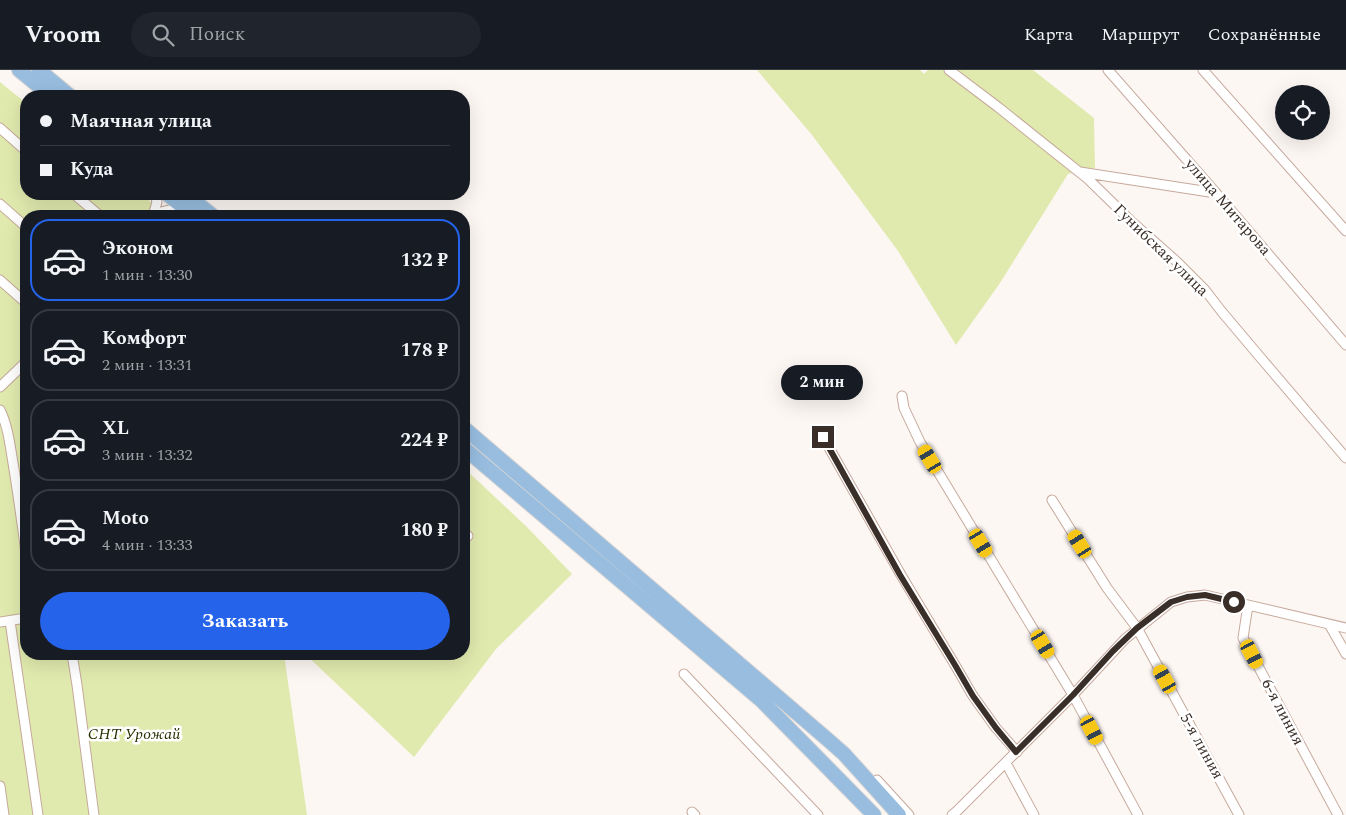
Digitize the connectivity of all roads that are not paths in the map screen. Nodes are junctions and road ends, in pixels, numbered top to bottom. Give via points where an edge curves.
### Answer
1 (19, 70) edge
2 (39, 70) edge
3 (949, 70) edge
4 (1108, 70) edge
5 (1203, 70) edge
6 (44, 90) edge
7 (63, 90) edge
8 (0, 128) edge
9 (20, 146) edge
10 (1079, 172) junction
11 (1216, 193) junction
12 (81, 200) edge
13 (174, 200) edge
14 (193, 200) edge
15 (0, 204) edge
16 (93, 210) edge
17 (186, 210) edge
18 (206, 210) edge
19 (20, 222) edge
20 (1346, 231) edge
21 (0, 280) edge
22 (20, 298) edge
23 (1346, 345) edge
24 (20, 368) edge
25 (0, 387) edge
26 (902, 396) dead end
27 (0, 410) edge
28 (470, 433) edge
29 (823, 437) dead end
30 (470, 453) edge
31 (1346, 458) edge
32 (1052, 500) dead end
33 (20, 513) edge
34 (1248, 605) junction
35 (20, 619) edge
36 (10, 621) junction
37 (0, 622) edge
38 (1329, 624) junction
39 (1137, 628) junction
40 (1346, 628) edge
41 (1346, 654) edge
42 (73, 660) edge
43 (684, 674) dead end
44 (1073, 695) junction
45 (827, 739) junction
46 (1016, 752) junction
47 (1006, 762) junction
48 (0, 786) edge
49 (955, 814) edge
50 (4, 815) edge
51 (38, 815) edge
52 (94, 815) edge
53 (818, 815) edge
54 (874, 815) edge
55 (899, 815) edge
56 (909, 815) edge
57 (1034, 815) edge
58 (1138, 815) edge
59 (1239, 815) edge
60 (1338, 815) edge

1 - 6 main road
2 - 7 main road
3 - 10 street, Гунибская улица
4 - 11 street, улица Митарова
5 - 20 street
8 - 9 street
10 - 11 street
10 - 31 street, Гунибская улица via 1205,290
11 - 23 street, улица Митарова
12 - 16 street
13 - 17 main road
14 - 18 main road
15 - 19 street
21 - 22 street
24 - 25 street
26 - 44 street via 904,408 920,442
27 - 33 street via 10,446
28 - 45 main road
29 - 46 street via 900,575 973,696
30 - 54 main road via 762,701
32 - 39 street, 5-я линия via 1107,588
34 - 38 street
34 - 39 street via 1205,595 1187,597 1171,602
34 - 60 street, 6-я линия via 1243,638
35 - 36 street
36 - 37 street
36 - 51 street
38 - 40 street
38 - 41 street
39 - 44 street
39 - 59 street, 5-я линия
42 - 52 street
43 - 53 street
44 - 46 street
44 - 58 street
45 - 55 main road
45 - 56 street via 855,758
46 - 47 street
47 - 49 street
47 - 57 street
48 - 50 street

